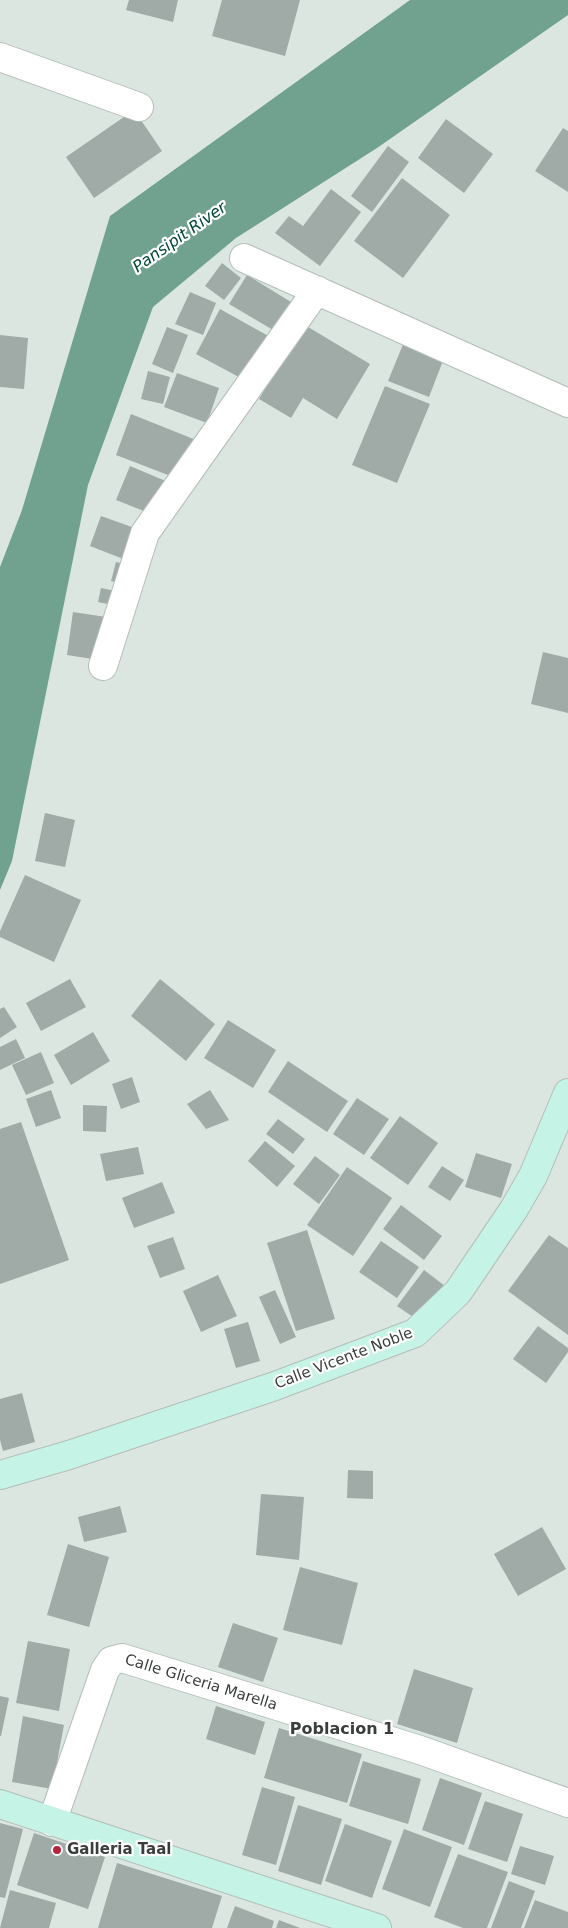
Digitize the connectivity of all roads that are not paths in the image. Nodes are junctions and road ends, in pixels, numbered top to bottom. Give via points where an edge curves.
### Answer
1 (0, 57) edge
2 (139, 107) dead end
3 (244, 258) dead end
4 (317, 290) junction
5 (568, 403) edge
6 (103, 666) dead end
7 (568, 1093) edge
8 (0, 1475) edge
9 (568, 1803) edge
10 (0, 1804) edge
11 (52, 1822) junction
12 (377, 1928) edge

1 - 2 street
3 - 4 street
4 - 5 street
4 - 6 street via 145,533
7 - 8 main road, Calle Vicente Noble via 533,1176 514,1209 458,1292 415,1333 276,1386
9 - 11 street, Calle Gliceria Marella via 420,1750 122,1658 111,1661 105,1670
10 - 11 main road
11 - 12 main road

